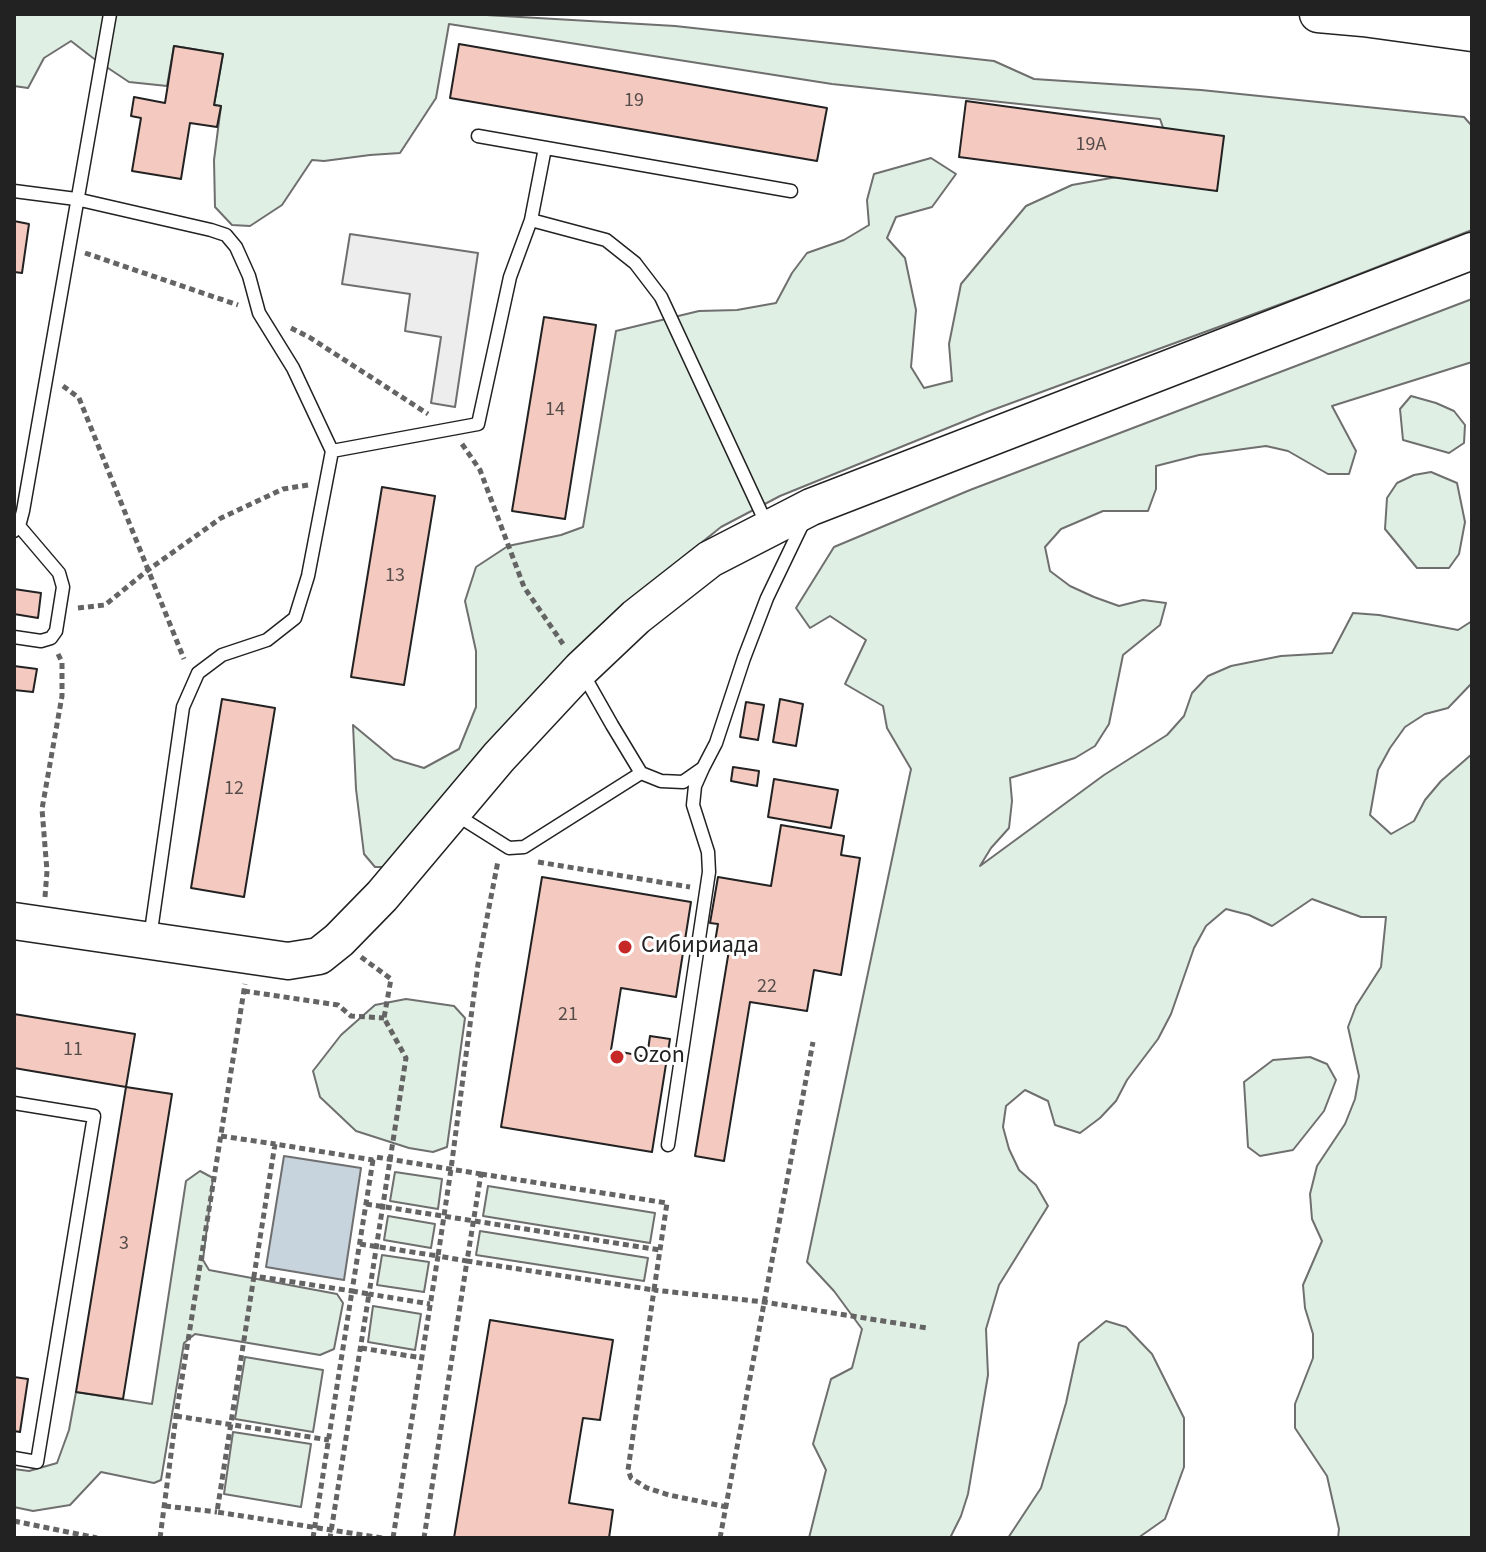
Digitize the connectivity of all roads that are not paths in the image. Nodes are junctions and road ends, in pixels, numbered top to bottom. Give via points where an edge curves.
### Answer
1 (110, 14) edge
2 (1318, 14) edge
3 (1472, 33) edge
4 (478, 136) dead end
5 (545, 148) junction
6 (14, 191) edge
7 (791, 191) dead end
8 (76, 199) junction
9 (531, 220) junction
10 (1472, 251) edge
11 (332, 451) junction
12 (811, 507) junction
13 (17, 528) edge
14 (768, 528) junction
15 (14, 637) edge
16 (581, 669) junction
17 (703, 768) junction
18 (641, 773) junction
19 (452, 812) junction
20 (28, 923) edge
21 (150, 942) junction
22 (14, 1103) edge
23 (668, 1145) dead end
24 (14, 1458) edge

1 - 8 lane
2 - 3 street
4 - 5 lane
5 - 7 lane
5 - 9 lane
6 - 8 lane
8 - 11 lane via 226,235 249,276 259,313 293,368
8 - 13 lane
9 - 11 lane via 510,277 478,424
9 - 14 lane via 606,240 635,263 661,297
10 - 12 street
11 - 21 lane via 295,618 267,640 222,655 198,673 183,707
12 - 14 street
12 - 17 lane via 767,598
13 - 15 lane via 59,573 63,587 51,638
14 - 16 street via 710,559
16 - 18 lane
16 - 19 street
17 - 18 lane via 683,782
17 - 23 lane via 693,805 709,872
18 - 19 lane via 524,847 509,848
19 - 21 street via 382,896 319,956 288,961
20 - 21 street
22 - 24 lane via 94,1116 37,1462

